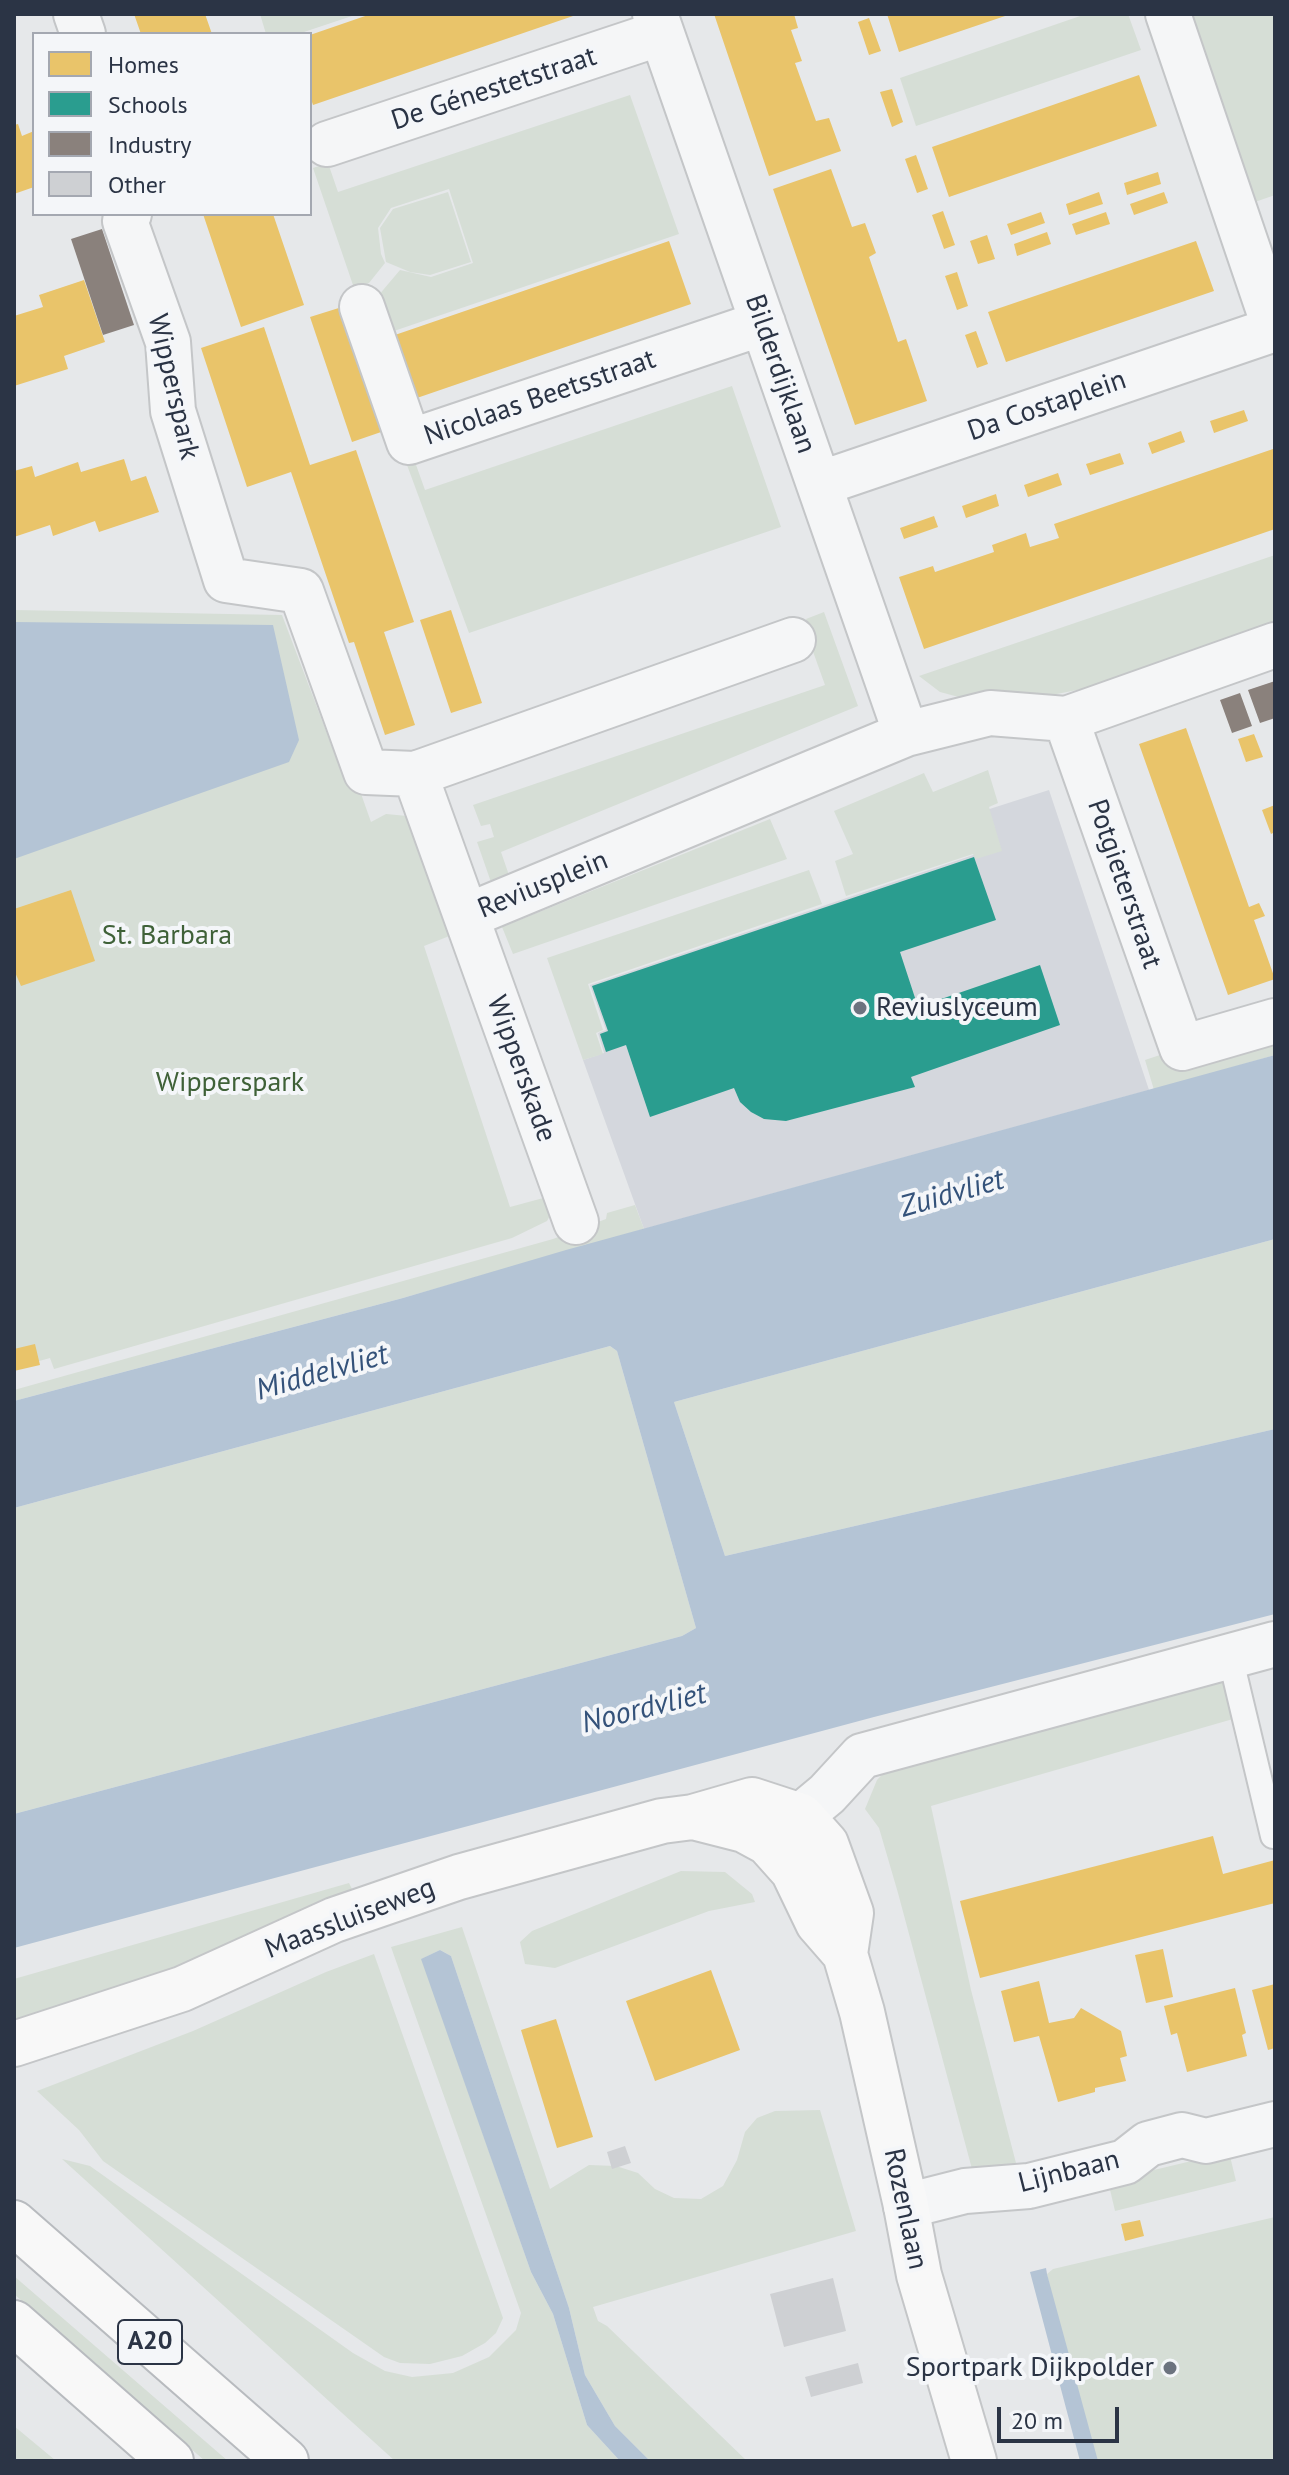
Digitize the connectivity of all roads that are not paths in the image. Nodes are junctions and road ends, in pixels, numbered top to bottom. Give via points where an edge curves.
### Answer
1 (1168, 14) edge
2 (658, 24) edge
3 (327, 144) dead end
4 (128, 216) edge
5 (362, 307) dead end
6 (763, 323) junction
7 (1275, 329) edge
8 (819, 484) junction
9 (793, 640) dead end
10 (1275, 645) edge
11 (1066, 719) junction
12 (906, 734) junction
13 (415, 774) junction
14 (467, 916) junction
15 (1275, 1021) edge
16 (576, 1222) dead end
17 (1275, 1644) edge
18 (1230, 1656) junction
19 (785, 1829) junction
20 (1273, 1836) dead end
21 (14, 2044) edge
22 (1275, 2124) edge
23 (906, 2206) junction
24 (14, 2223) edge
25 (14, 2323) edge
26 (171, 2461) edge
27 (286, 2461) edge
28 (974, 2461) edge

1 - 7 street, Da Costaplein
2 - 3 street, De Génestetstraat
2 - 6 street, Bilderdijklaan
4 - 13 street, Wipperspark via 125,221 168,342 173,411 226,580 301,591 366,772
5 - 6 street, Nicolaas Beetsstraat via 409,442
6 - 8 street, Bilderdijklaan
7 - 8 street, Da Costaplein
8 - 12 street, Bilderdijklaan
9 - 13 street
10 - 11 street
11 - 12 street, Reviusplein via 990,713
11 - 15 street, Potgieterstraat via 1182,1048
12 - 14 street, Reviusplein
13 - 14 street, Reviusplein
14 - 16 street, Wipperskade
17 - 18 street
18 - 19 street via 862,1756
18 - 20 lane
19 - 21 main road, Maassluiseweg via 752,1800 662,1821 402,1895 182,1989
19 - 23 main road, Rozenlaan via 793,1871 818,1923 845,1954
22 - 23 street, Lijnbaan via 1206,2141 1182,2135 1148,2144 1125,2162 1029,2186 965,2191
23 - 28 main road, Rozenlaan via 919,2275
24 - 27 main road, A20
25 - 26 main road, A20

